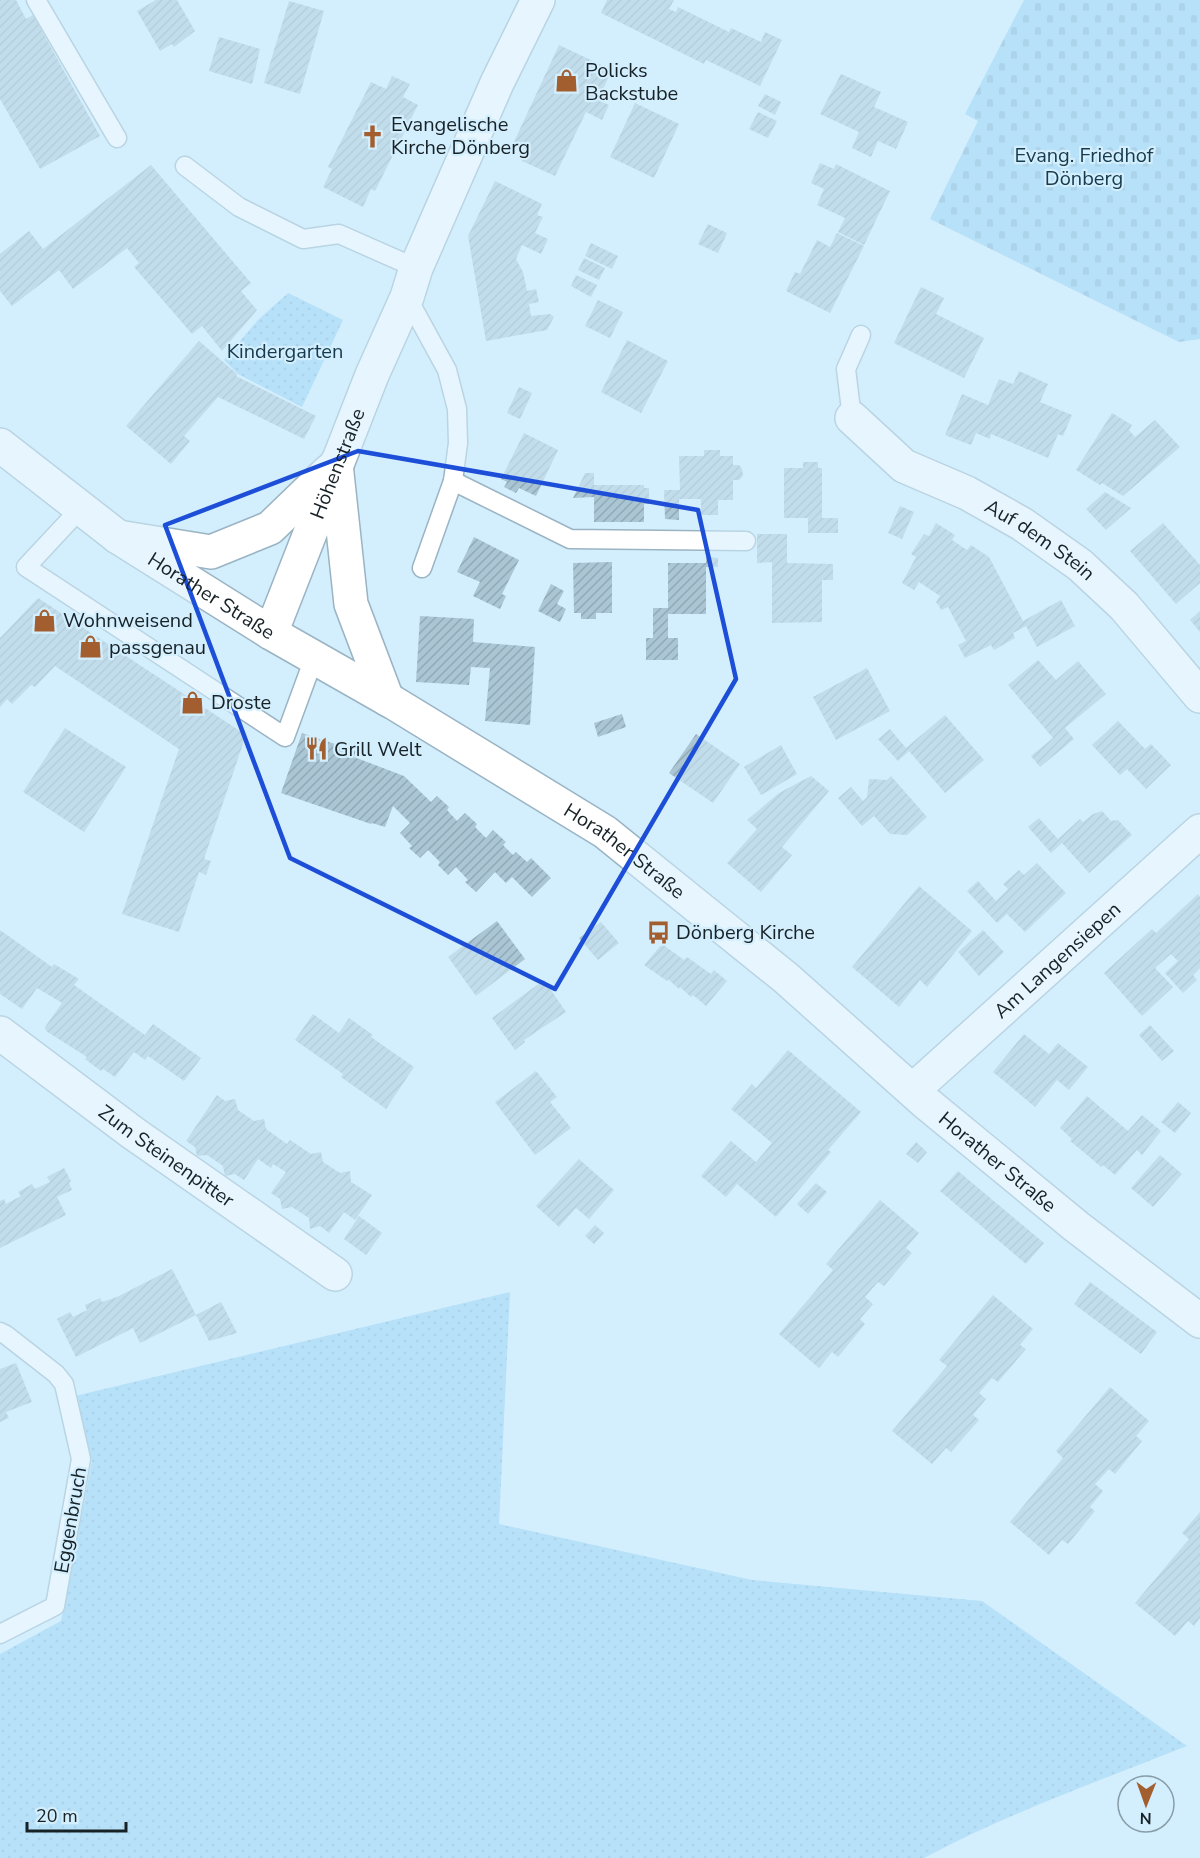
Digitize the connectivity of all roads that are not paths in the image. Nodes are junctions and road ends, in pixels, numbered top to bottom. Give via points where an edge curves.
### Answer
1 (36, 0) edge
2 (538, 0) edge
3 (117, 138) dead end
4 (185, 166) dead end
5 (412, 282) junction
6 (861, 335) dead end
7 (852, 418) joint
8 (0, 445) edge
9 (336, 464) junction
10 (453, 481) junction
11 (81, 508) junction
12 (118, 537) junction
13 (746, 541) dead end
14 (422, 568) dead end
15 (271, 633) junction
16 (314, 658) junction
17 (1200, 696) edge
18 (387, 699) junction
19 (1200, 831) edge
20 (0, 1033) edge
21 (913, 1090) junction
22 (335, 1274) dead end
23 (1200, 1322) edge
24 (0, 1332) edge
25 (0, 1635) edge

1 - 3 lane
2 - 5 street, Höhenstraße via 497,83
4 - 5 lane via 239,207 303,239 339,234
5 - 9 street, Höhenstraße
5 - 10 lane via 447,370 457,409
6 - 7 lane via 846,369
7 - 17 street, Auf dem Stein via 904,466 967,493 1023,524 1080,565 1124,606
8 - 11 street, Horather Straße
9 - 12 street via 270,528 211,552
9 - 15 street, Höhenstraße
9 - 18 street via 351,604
10 - 13 lane via 570,539
10 - 14 lane
11 - 12 street, Horather Straße
11 - 16 lane via 26,567 285,737
12 - 15 street, Horather Straße
15 - 16 street, Horather Straße
16 - 18 street, Horather Straße
18 - 21 street, Horather Straße via 605,832 786,978
19 - 21 street, Am Langensiepen
20 - 22 street, Zum Steinenpitter via 133,1133
21 - 23 street, Horather Straße via 1077,1227
24 - 25 lane, Eggenbruch via 64,1384 81,1459 55,1606

